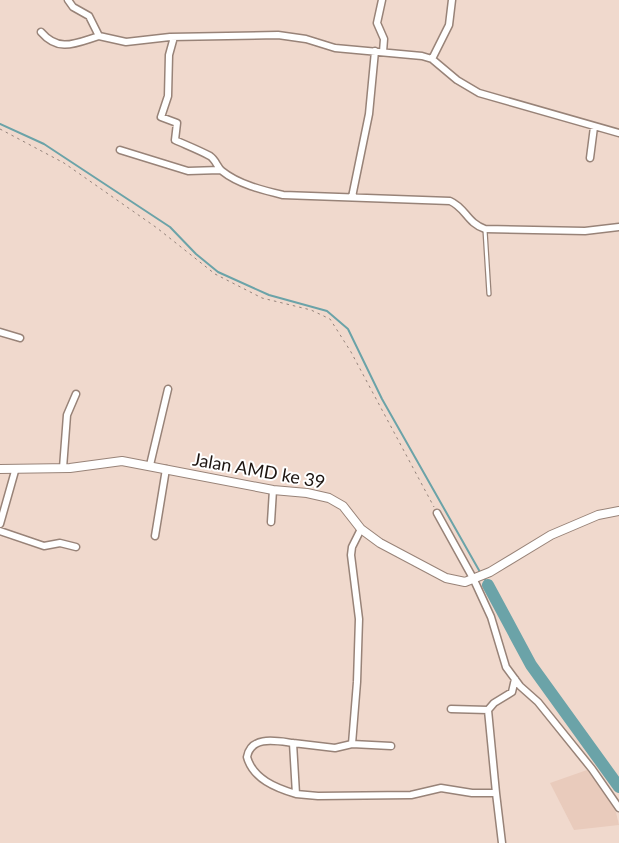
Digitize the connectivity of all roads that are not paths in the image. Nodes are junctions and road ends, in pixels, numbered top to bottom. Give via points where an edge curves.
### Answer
1 (68, 0) edge
2 (382, 0) edge
3 (452, 0) edge
4 (41, 32) dead end
5 (99, 36) junction
6 (174, 37) junction
7 (379, 51) junction
8 (432, 59) junction
9 (594, 127) junction
10 (619, 133) edge
11 (120, 150) dead end
12 (590, 158) dead end
13 (220, 170) junction
14 (352, 197) junction
15 (619, 228) edge
16 (485, 229) junction
17 (489, 294) dead end
18 (0, 332) edge
19 (20, 338) dead end
20 (168, 390) dead end
21 (76, 394) dead end
22 (150, 465) junction
23 (63, 468) junction
24 (166, 468) junction
25 (0, 469) edge
26 (15, 471) junction
27 (273, 490) junction
28 (619, 511) edge
29 (437, 513) road end
30 (271, 522) dead end
31 (0, 524) edge
32 (361, 529) junction
33 (0, 530) edge
34 (155, 536) dead end
35 (76, 547) dead end
36 (474, 580) junction
37 (514, 680) junction
38 (451, 709) dead end
39 (488, 710) junction
40 (293, 743) junction
41 (352, 744) junction
42 (391, 746) dead end
43 (496, 793) junction
44 (296, 794) junction
45 (619, 808) edge
46 (502, 843) edge

1 - 5 street via 73,7 90,16
2 - 7 street via 377,23 384,39
3 - 8 street via 449,25
4 - 5 street via 58,45
5 - 6 street via 126,42
6 - 7 street via 278,35 335,48
6 - 13 street via 169,55 168,96 160,117 177,123 175,140 211,157
7 - 8 street
7 - 14 street
8 - 9 street via 479,93
9 - 10 street
9 - 12 street
11 - 13 street via 188,171
13 - 14 street via 239,181 282,195
14 - 16 street via 450,201 457,204 475,225
15 - 16 street via 585,231
16 - 17 lane
18 - 19 street
20 - 22 street
21 - 23 street via 67,415
22 - 23 street, Jalan AMD ke 39 via 115,461
22 - 24 street, Jalan AMD ke 39
23 - 26 street, Jalan AMD ke 39
24 - 27 street, Jalan AMD ke 39
24 - 34 street
25 - 26 street, Jalan AMD ke 39
26 - 31 street
27 - 30 street
27 - 32 street, Jalan AMD ke 39 via 335,500
28 - 36 street, Jalan AMD ke 39 via 598,515 551,535
29 - 36 street
32 - 36 street, Jalan AMD ke 39 via 380,543 446,578 465,582
32 - 41 street via 352,550 359,619 358,682
33 - 35 street via 44,546 60,543
36 - 37 street via 496,630 504,662
37 - 39 street via 512,692
37 - 45 street via 538,702
38 - 39 street
39 - 43 street
40 - 41 street via 335,748
40 - 44 street
40 - 44 street via 257,742 251,746 247,757 261,778
41 - 42 street
43 - 44 street via 441,788 411,795
43 - 46 street

